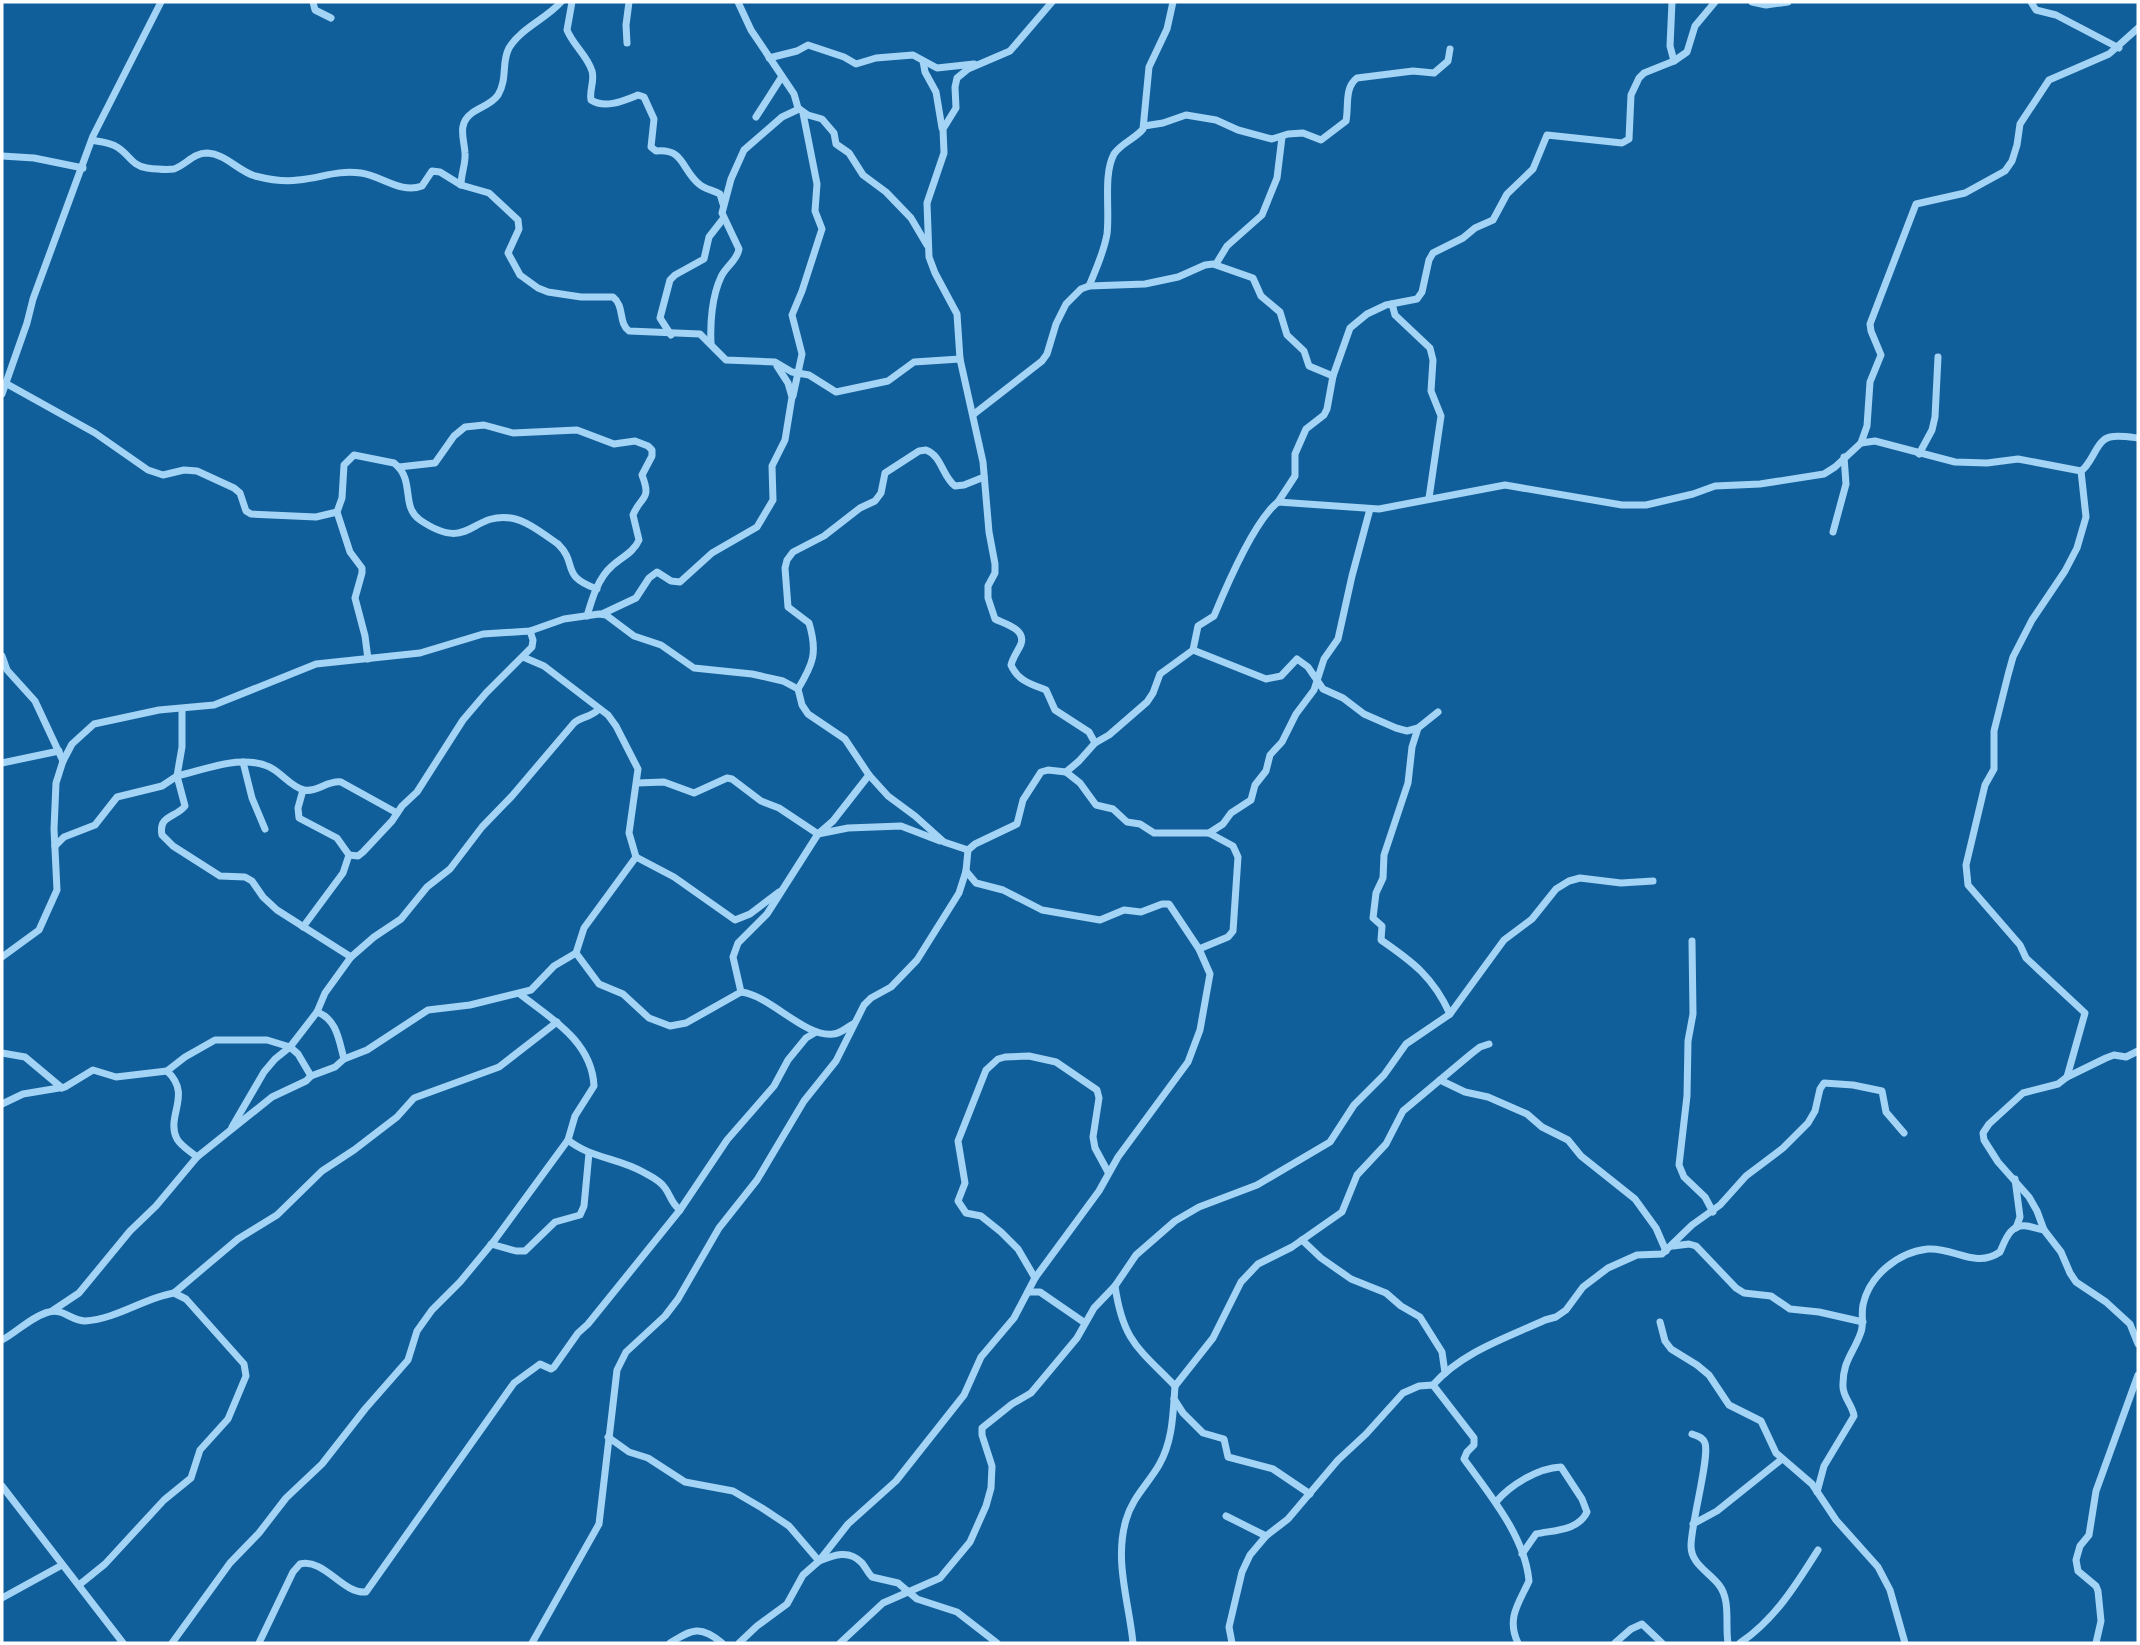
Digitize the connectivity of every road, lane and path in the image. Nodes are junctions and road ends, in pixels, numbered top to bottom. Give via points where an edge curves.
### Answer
1 (161, 2) edge
2 (313, 2) edge
3 (561, 2) edge
4 (572, 2) edge
5 (629, 2) edge
6 (738, 2) edge
7 (1052, 2) edge
8 (1173, 2) edge
9 (1672, 2) edge
10 (1703, 2) edge
11 (1752, 2) edge
12 (1788, 2) edge
13 (2031, 2) edge
14 (1712, 5) edge
15 (331, 18) dead end
16 (2138, 28) edge
17 (627, 43) dead end
18 (2119, 48) junction
19 (1450, 49) dead end
20 (769, 58) junction
21 (923, 61) junction
22 (1674, 61) junction
23 (978, 64) junction
24 (781, 78) junction
25 (801, 111) junction
26 (757, 117) dead end
27 (1144, 126) junction
28 (943, 129) junction
29 (1282, 137) junction
30 (92, 140) junction
31 (2, 156) edge
32 (83, 168) junction
33 (461, 185) junction
34 (723, 205) junction
35 (723, 219) junction
36 (927, 245) junction
37 (1216, 264) junction
38 (1090, 286) junction
39 (1392, 303) junction
40 (671, 335) junction
41 (711, 344) junction
42 (1938, 357) dead end
43 (960, 359) junction
44 (775, 362) junction
45 (799, 373) junction
46 (1333, 376) junction
47 (7, 384) junction
48 (2, 394) edge
49 (792, 397) junction
50 (974, 414) junction
51 (2138, 438) edge
52 (1861, 443) junction
53 (1919, 454) junction
54 (1844, 457) junction
55 (399, 467) junction
56 (2081, 471) junction
57 (984, 477) junction
58 (1429, 498) junction
59 (1279, 502) junction
60 (1370, 509) junction
61 (337, 512) junction
62 (1833, 532) dead end
63 (597, 589) junction
64 (602, 614) junction
65 (587, 616) junction
66 (530, 632) junction
67 (1193, 650) junction
68 (2, 656) edge
69 (523, 657) junction
70 (368, 659) junction
71 (1316, 682) junction
72 (798, 689) junction
73 (182, 709) junction
74 (599, 709) junction
75 (1438, 712) dead end
76 (1418, 728) junction
77 (1095, 743) junction
78 (59, 751) junction
79 (63, 761) junction
80 (243, 762) junction
81 (2, 763) edge
82 (1066, 772) junction
83 (869, 775) junction
84 (177, 776) junction
85 (637, 783) junction
86 (303, 790) junction
87 (397, 813) junction
88 (265, 830) dead end
89 (1209, 833) junction
90 (818, 834) junction
91 (944, 842) junction
92 (55, 846) junction
93 (968, 850) junction
94 (349, 855) junction
95 (636, 857) junction
96 (966, 871) junction
97 (1653, 881) dead end
98 (784, 888) junction
99 (303, 927) junction
100 (1692, 941) dead end
101 (1199, 949) junction
102 (576, 953) junction
103 (2, 957) edge
104 (351, 957) junction
105 (741, 992) junction
106 (521, 995) junction
107 (317, 1012) junction
108 (1450, 1014) junction
109 (556, 1022) junction
110 (853, 1023) junction
111 (816, 1032) junction
112 (1489, 1044) dead end
113 (290, 1047) junction
114 (2138, 1051) edge
115 (2, 1054) edge
116 (344, 1059) junction
117 (167, 1071) junction
118 (311, 1076) junction
119 (2067, 1077) junction
120 (1440, 1080) junction
121 (62, 1088) junction
122 (2, 1104) edge
123 (228, 1133) junction
124 (1904, 1133) dead end
125 (568, 1140) junction
126 (589, 1153) junction
127 (197, 1157) junction
128 (1108, 1172) junction
129 (2015, 1179) junction
130 (680, 1210) junction
131 (1713, 1212) junction
132 (2016, 1228) junction
133 (2043, 1230) junction
134 (1302, 1240) junction
135 (491, 1244) junction
136 (1669, 1248) junction
137 (1035, 1278) junction
138 (1115, 1286) junction
139 (1028, 1292) junction
140 (174, 1293) junction
141 (52, 1311) junction
142 (1660, 1322) dead end
143 (1863, 1322) junction
144 (1085, 1323) junction
145 (2, 1340) edge
146 (2138, 1344) edge
147 (1445, 1373) junction
148 (2138, 1375) edge
149 (1433, 1385) junction
150 (1175, 1386) junction
151 (2136, 1394) edge
152 (1174, 1399) junction
153 (1692, 1434) dead end
154 (608, 1437) junction
155 (1782, 1459) junction
156 (2, 1486) edge
157 (1817, 1492) junction
158 (1310, 1494) junction
159 (1496, 1502) junction
160 (1226, 1517) dead end
161 (1693, 1524) junction
162 (1266, 1536) junction
163 (1818, 1550) dead end
164 (1522, 1554) junction
165 (820, 1561) junction
166 (62, 1565) junction
167 (79, 1585) junction
168 (908, 1592) junction
169 (2, 1598) edge
170 (123, 1643) edge
171 (172, 1643) edge
172 (259, 1643) edge
173 (532, 1643) edge
174 (670, 1643) edge
175 (722, 1643) edge
176 (739, 1643) edge
177 (840, 1643) edge
178 (997, 1643) edge
179 (1133, 1643) edge
180 (1232, 1643) edge
181 (1518, 1643) edge
182 (1615, 1643) edge
183 (1662, 1643) edge
184 (1728, 1643) edge
185 (1740, 1643) edge
186 (1905, 1643) edge
187 (2096, 1643) edge

1 - 30 street
2 - 15 street via 315,10
3 - 33 street via 513,43 507,51 506,75 499,92 464,122
4 - 34 street via 567,30 591,69 591,100 609,103 644,97 654,119 651,147 675,153 700,186 720,194
5 - 17 street
6 - 20 street
7 - 23 street via 1010,51
8 - 27 street via 1167,29 1149,66
9 - 22 street
10 - 14 street
11 - 12 street
13 - 18 street via 2036,10 2056,15
14 - 22 street via 1693,30 1688,52
16 - 18 street
18 - 52 street via 2044,85 2020,124 2012,161 2005,171 1965,193 1916,204 1870,324 1881,355 1870,382
19 - 29 street via 1448,61 1434,73 1357,78 1349,90 1346,121 1321,140 1306,134
20 - 21 street via 808,45 856,64 913,55
20 - 24 street
21 - 23 street via 940,69
21 - 28 street via 936,92
22 - 39 street via 1639,78 1631,95 1629,139 1622,143 1547,135 1531,173 1507,194 1496,217 1437,250 1429,261 1421,295 1411,302
23 - 28 street via 957,78 956,108
24 - 25 street
24 - 26 street
25 - 34 street via 782,117 744,150
25 - 36 street via 822,119 834,133 836,144 911,219
25 - 45 street via 817,187 815,211 822,229 792,315 801,346
27 - 29 street via 1186,115 1272,139
27 - 38 street via 1113,157 1106,242
28 - 36 street via 944,153 927,203
29 - 37 street via 1277,178 1262,215 1227,246
30 - 32 street
30 - 33 street via 112,144 146,168 174,169 206,153 256,176 297,181 345,172 412,188 422,186 436,171
31 - 32 street
32 - 47 street via 33,299
33 - 40 street via 489,193 517,220 519,229 509,255 517,272 538,288 581,297 613,297 626,330
34 - 35 street
35 - 40 street via 709,237 704,260 670,280 660,318
35 - 41 street via 739,249 719,283
36 - 43 street via 935,273 957,314
37 - 38 street via 1145,284
37 - 46 street via 1254,278 1261,296 1280,312 1287,335 1304,351 1309,366
38 - 50 street via 1070,299 1042,360
39 - 46 street via 1350,328
39 - 58 street via 1395,315 1433,355 1431,391 1441,416
40 - 41 street via 700,334
41 - 44 street via 726,360
42 - 53 street via 1936,417
43 - 45 street via 914,362 888,381 841,393
43 - 50 street
44 - 45 street
44 - 49 street
45 - 49 street
46 - 59 street via 1326,413 1306,429 1295,454 1295,476
47 - 48 street
47 - 61 street via 85,426 157,474 197,471 219,480 238,491 251,514 316,517
49 - 64 street via 785,440 772,466 773,500 757,527 712,553 680,582 657,572 636,598
50 - 57 street
51 - 56 street via 2105,438
52 - 53 street via 1881,440
52 - 54 street
53 - 56 street via 1966,463 2018,459
54 - 58 street via 1828,472 1812,477 1715,486 1646,505 1505,485
54 - 62 street via 1846,484
55 - 61 street via 354,455 344,466
55 - 63 street via 407,480 410,508 419,519 455,534 487,520 514,518 558,544 575,578
55 - 63 street via 435,463 459,430 479,425 513,433 577,430 618,445 635,441 648,446 652,456 642,475 647,495 633,515 639,540 610,568
56 - 119 street via 2086,517 2070,562 2013,657 1995,722 1994,769 1976,819 1966,875 1968,885 2026,958 2085,1013
57 - 72 street via 955,486 935,454 919,451 885,474 875,501 793,552 785,568 786,602 791,612 810,623 814,647 813,664
57 - 77 street via 996,569 988,598 995,619 1014,627 1021,636 1012,669 1026,682 1046,690 1055,710 1089,732
58 - 60 street
59 - 60 street
59 - 67 street via 1265,515 1214,616 1198,626
60 - 71 street via 1338,639
61 - 70 street via 351,552 362,568 355,598
63 - 65 street
64 - 65 street
64 - 72 street via 694,668 751,674
65 - 66 street
66 - 69 street via 534,644
66 - 70 street via 484,634 433,650
67 - 71 street via 1266,679 1281,676 1297,659
67 - 77 street via 1160,674 1147,702
68 - 78 street via 7,670 36,701
69 - 74 street via 544,666
69 - 87 street via 463,720 417,792
70 - 73 street via 303,667 224,702
71 - 76 street via 1326,692 1396,728
71 - 89 street via 1272,752 1251,800
72 - 83 street via 808,714 845,739
73 - 79 street via 94,724 78,737
73 - 84 street
74 - 85 street via 613,720 634,759
74 - 104 street via 574,723 450,869 427,887 401,919
75 - 76 street
76 - 108 street via 1408,783 1384,855 1373,919 1382,926 1381,940 1415,964
77 - 82 street
78 - 79 street
78 - 81 street
79 - 92 street via 55,793
80 - 84 street
80 - 86 street via 271,767
80 - 88 street
82 - 89 street via 1096,805 1113,809 1127,822 1154,833
82 - 93 street via 1041,772 1023,800 1017,824
83 - 90 street
83 - 91 street
84 - 92 street via 162,786 117,797 95,825 64,837
84 - 99 street via 185,807 163,820 160,830 164,838 220,876 252,881 271,905
85 - 90 street via 664,782 694,793 733,779
85 - 95 street via 629,833
86 - 87 street via 337,781
86 - 94 street via 299,818 337,838
87 - 94 street via 360,855
89 - 101 street via 1238,853 1237,904 1231,935
90 - 91 street via 901,826
90 - 98 street
91 - 93 street
92 - 103 street via 58,885 43,923
93 - 96 street
94 - 99 street via 343,873
95 - 98 street via 674,877 735,920
95 - 102 street via 584,928
96 - 101 street via 976,883 1003,890 1042,910 1100,920 1124,910 1141,912 1169,904
96 - 110 street via 957,898 917,960 887,990 867,1001
97 - 108 street via 1580,878 1556,889 1532,919 1504,940
98 - 105 street via 735,948
99 - 104 street
100 - 131 street via 1693,1014 1679,1166
101 - 128 street via 1210,979 1188,1062
102 - 105 street via 599,984 627,996 649,1018 670,1026 685,1023
102 - 106 street
104 - 107 street
105 - 111 street
106 - 109 street
106 - 116 street via 428,1010 367,1050
107 - 113 street
107 - 116 street via 334,1026
108 - 138 street via 1406,1044 1329,1142 1257,1185 1175,1221 1143,1248
109 - 125 street via 583,1049 594,1083 575,1116
109 - 140 street via 499,1067 414,1098 397,1117 321,1171 277,1215 238,1240
110 - 111 street via 832,1035
110 - 154 street via 836,1061 804,1101 757,1180 719,1228 674,1305 626,1352 617,1370
111 - 130 street via 784,1065 774,1086 727,1140
112 - 120 street
113 - 117 street via 267,1040 221,1039
113 - 118 street
113 - 123 street via 269,1065
114 - 119 street via 2126,1057 2111,1056
115 - 121 street via 25,1057
116 - 118 street
117 - 121 street via 116,1077 93,1070
117 - 127 street via 180,1091 177,1139
118 - 123 street via 272,1097
119 - 129 street via 2058,1084 2023,1093 1984,1130 1988,1148
120 - 134 street via 1403,1111 1386,1144 1357,1175 1342,1212
120 - 136 street via 1527,1114 1568,1140 1635,1199
121 - 122 street via 23,1094
123 - 127 street
124 - 131 street via 1886,1112 1882,1091 1825,1083 1802,1130 1746,1176
125 - 126 street
125 - 135 street
126 - 130 street via 634,1167 660,1182
126 - 135 street via 580,1215 555,1222 525,1251
127 - 141 street via 79,1293
128 - 137 street
128 - 137 street via 1093,1137 1097,1090 1061,1064 1044,1058 1005,1057 986,1070 958,1141 965,1183 958,1201 966,1213 984,1218 1015,1246
129 - 132 street via 2020,1217
129 - 133 street via 2037,1211
130 - 172 street via 554,1367 540,1364 514,1383 366,1592 312,1563 300,1564
131 - 136 street
132 - 133 street
132 - 143 street via 2000,1252 1983,1260 1928,1249 1890,1263 1864,1300
133 - 146 street via 2076,1282 2130,1324
134 - 147 street via 1351,1279 1386,1293 1425,1321 1442,1352
134 - 150 street via 1258,1264 1241,1282 1213,1338
135 - 171 street via 432,1310 416,1334 408,1360 322,1464 230,1563
136 - 143 street via 1696,1246 1744,1293 1771,1296 1790,1309
136 - 147 street via 1656,1256 1637,1255 1619,1261 1593,1278 1556,1317 1470,1355
137 - 139 street
138 - 144 street
138 - 150 street via 1119,1314 1129,1336
139 - 144 street via 1041,1292
139 - 165 street via 1011,1322 981,1357 964,1395 896,1482 848,1524
140 - 141 street via 89,1320
140 - 167 street via 186,1299 244,1364 246,1376 224,1426 200,1450 191,1478
141 - 145 street
142 - 155 street via 1671,1349 1709,1375 1729,1405 1761,1421
143 - 157 street via 1846,1360 1843,1381 1854,1416 1824,1466
144 - 168 street via 1028,1396 982,1428 992,1466 981,1518 970,1542 940,1578
147 - 149 street
148 - 151 street
149 - 158 street via 1403,1393
149 - 159 street via 1474,1438 1464,1459
150 - 152 street
151 - 187 street via 2096,1491 2089,1535 2076,1560 2078,1571 2098,1591 2101,1620
152 - 158 street via 1203,1433 1224,1439 1228,1457 1273,1469
152 - 179 street via 1170,1442 1133,1501 1125,1523 1123,1580
153 - 161 street via 1706,1444
154 - 165 street via 685,1482 733,1491 789,1526
154 - 173 street via 599,1524
155 - 157 street
155 - 161 street via 1717,1511
156 - 166 street
157 - 186 street via 1885,1578
158 - 162 street
159 - 164 street
159 - 164 street via 1531,1476 1561,1467 1582,1499 1587,1512 1581,1521 1536,1534
160 - 162 street
161 - 184 street via 1695,1558 1725,1597
162 - 180 street via 1242,1572 1229,1627
163 - 185 street via 1787,1596 1756,1632
164 - 181 street via 1529,1581 1514,1618
165 - 168 street via 840,1553 853,1557 872,1577 898,1583
165 - 176 street via 803,1575 784,1607
166 - 167 street
166 - 169 street
167 - 170 street
168 - 177 street via 883,1603
168 - 178 street via 961,1614
174 - 175 street via 697,1631
182 - 183 street via 1642,1624

